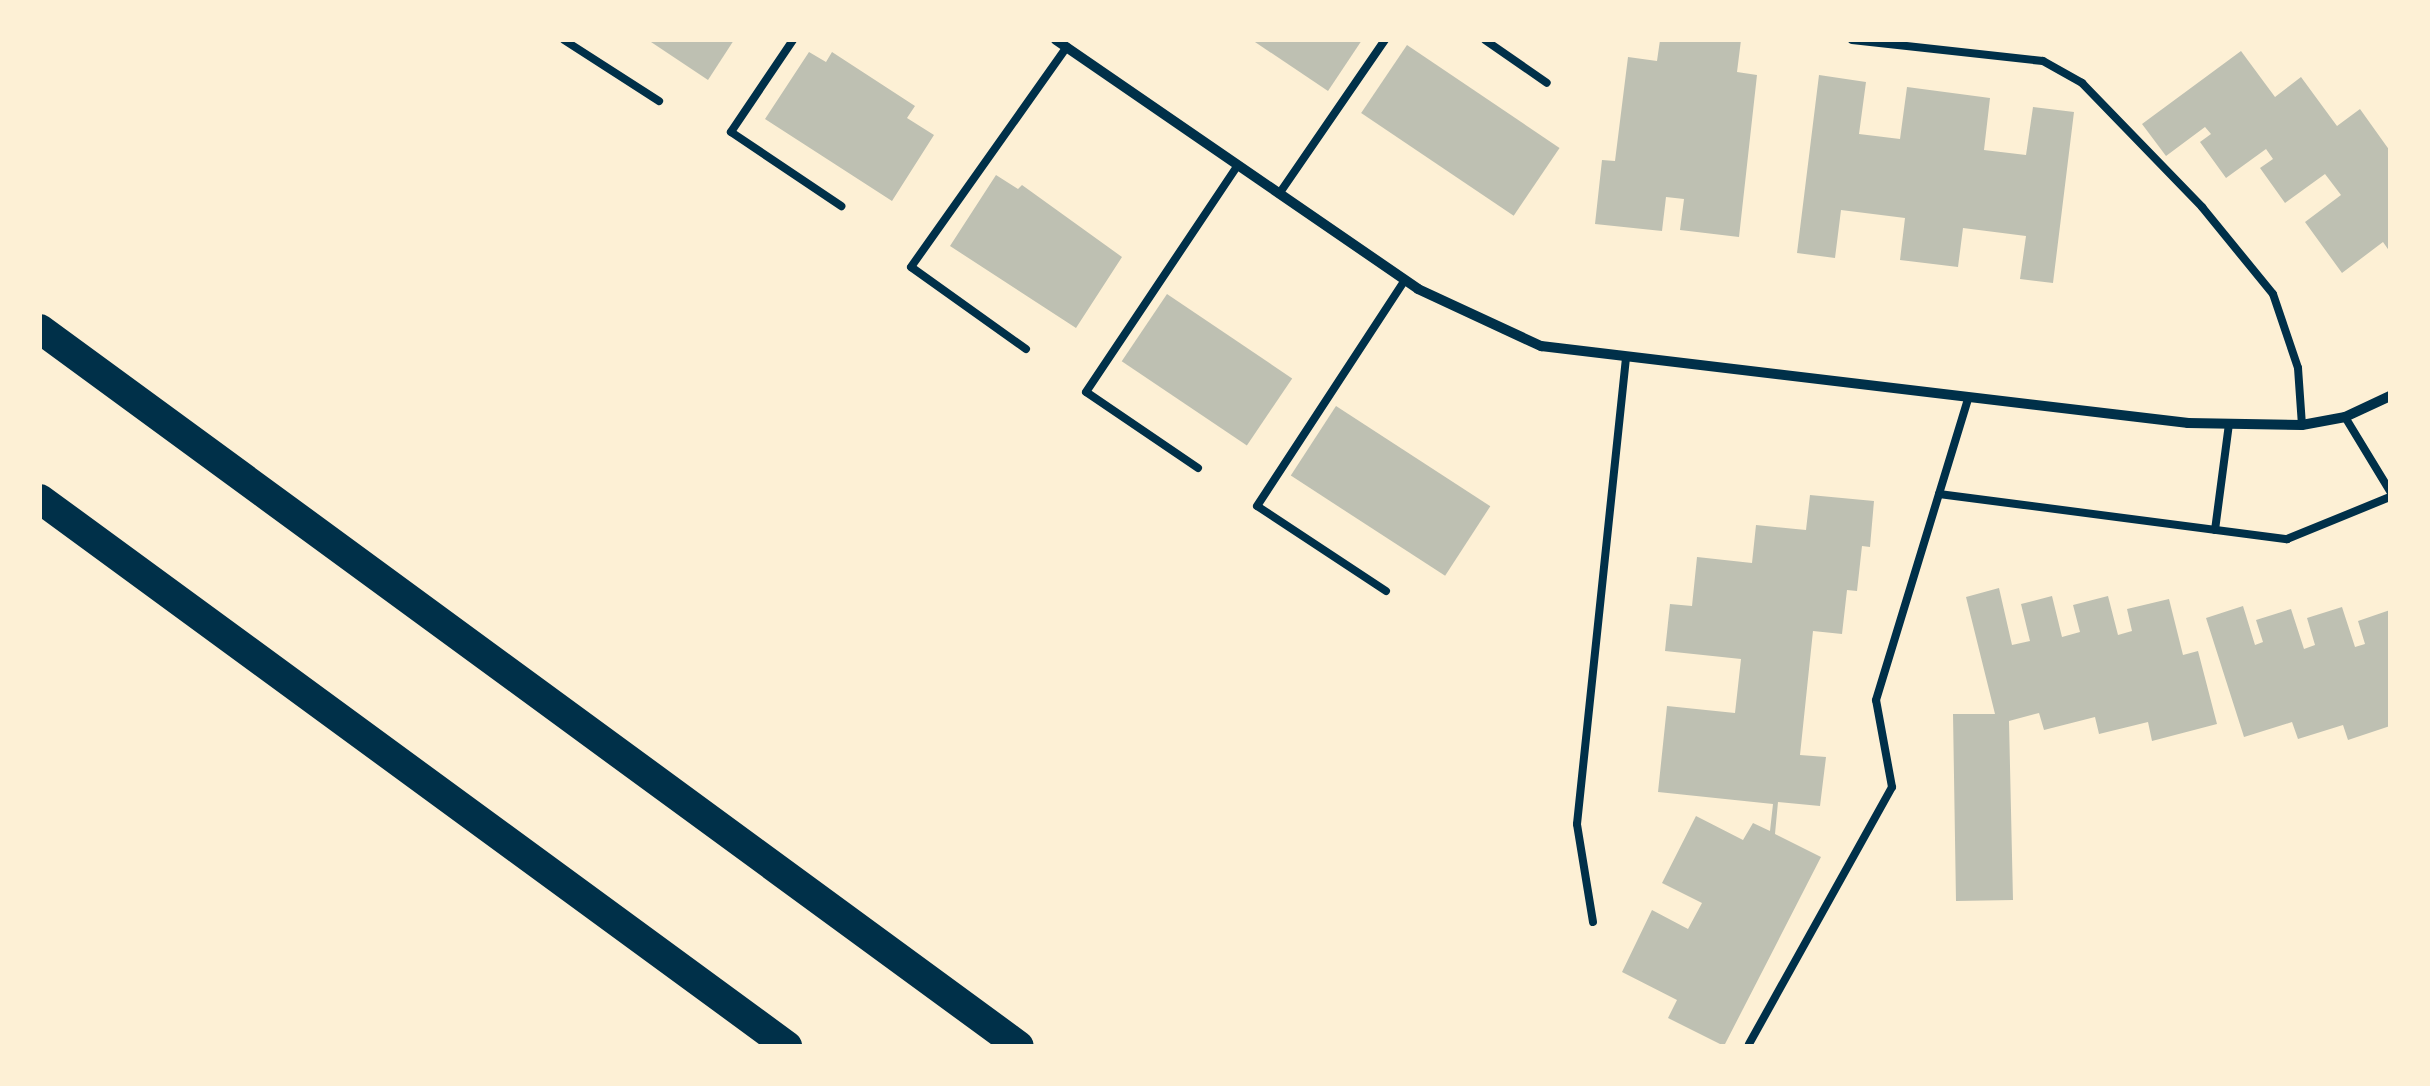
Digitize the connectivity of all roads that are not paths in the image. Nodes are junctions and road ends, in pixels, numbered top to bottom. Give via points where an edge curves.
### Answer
1 (564, 40) edge
2 (792, 40) edge
3 (1056, 40) edge
4 (1385, 40) edge
5 (1486, 40) edge
6 (1852, 40) edge
7 (1067, 47) junction
8 (1547, 83) dead end
9 (659, 101) dead end
10 (1238, 165) junction
11 (1279, 194) junction
12 (841, 206) dead end
13 (1405, 280) junction
14 (40, 329) edge
15 (1026, 348) dead end
16 (1626, 359) junction
17 (2390, 396) edge
18 (1968, 399) junction
19 (2345, 418) junction
20 (2229, 424) junction
21 (2302, 425) junction
22 (1198, 468) dead end
23 (1939, 494) junction
24 (2390, 494) edge
25 (40, 499) edge
26 (2215, 530) junction
27 (1386, 591) dead end
28 (1593, 922) dead end
29 (1749, 1044) edge
30 (788, 1046) edge
31 (1019, 1046) edge

1 - 9 lane
2 - 12 lane via 732,132
3 - 7 street
4 - 11 lane
5 - 8 lane
6 - 21 lane via 2043,61 2082,83 2202,207 2272,294 2298,368
7 - 10 street
7 - 15 lane via 912,267
10 - 11 street
10 - 22 lane via 1086,392
11 - 13 street
13 - 16 street via 1541,346
13 - 27 lane via 1258,506
14 - 31 highway
16 - 18 street
16 - 28 lane via 1577,824
17 - 19 street
18 - 20 street
18 - 23 lane
19 - 21 street
19 - 24 lane
20 - 21 street
20 - 26 lane
23 - 26 lane
23 - 29 lane via 1876,700 1892,787
24 - 26 lane via 2286,539
25 - 30 highway

